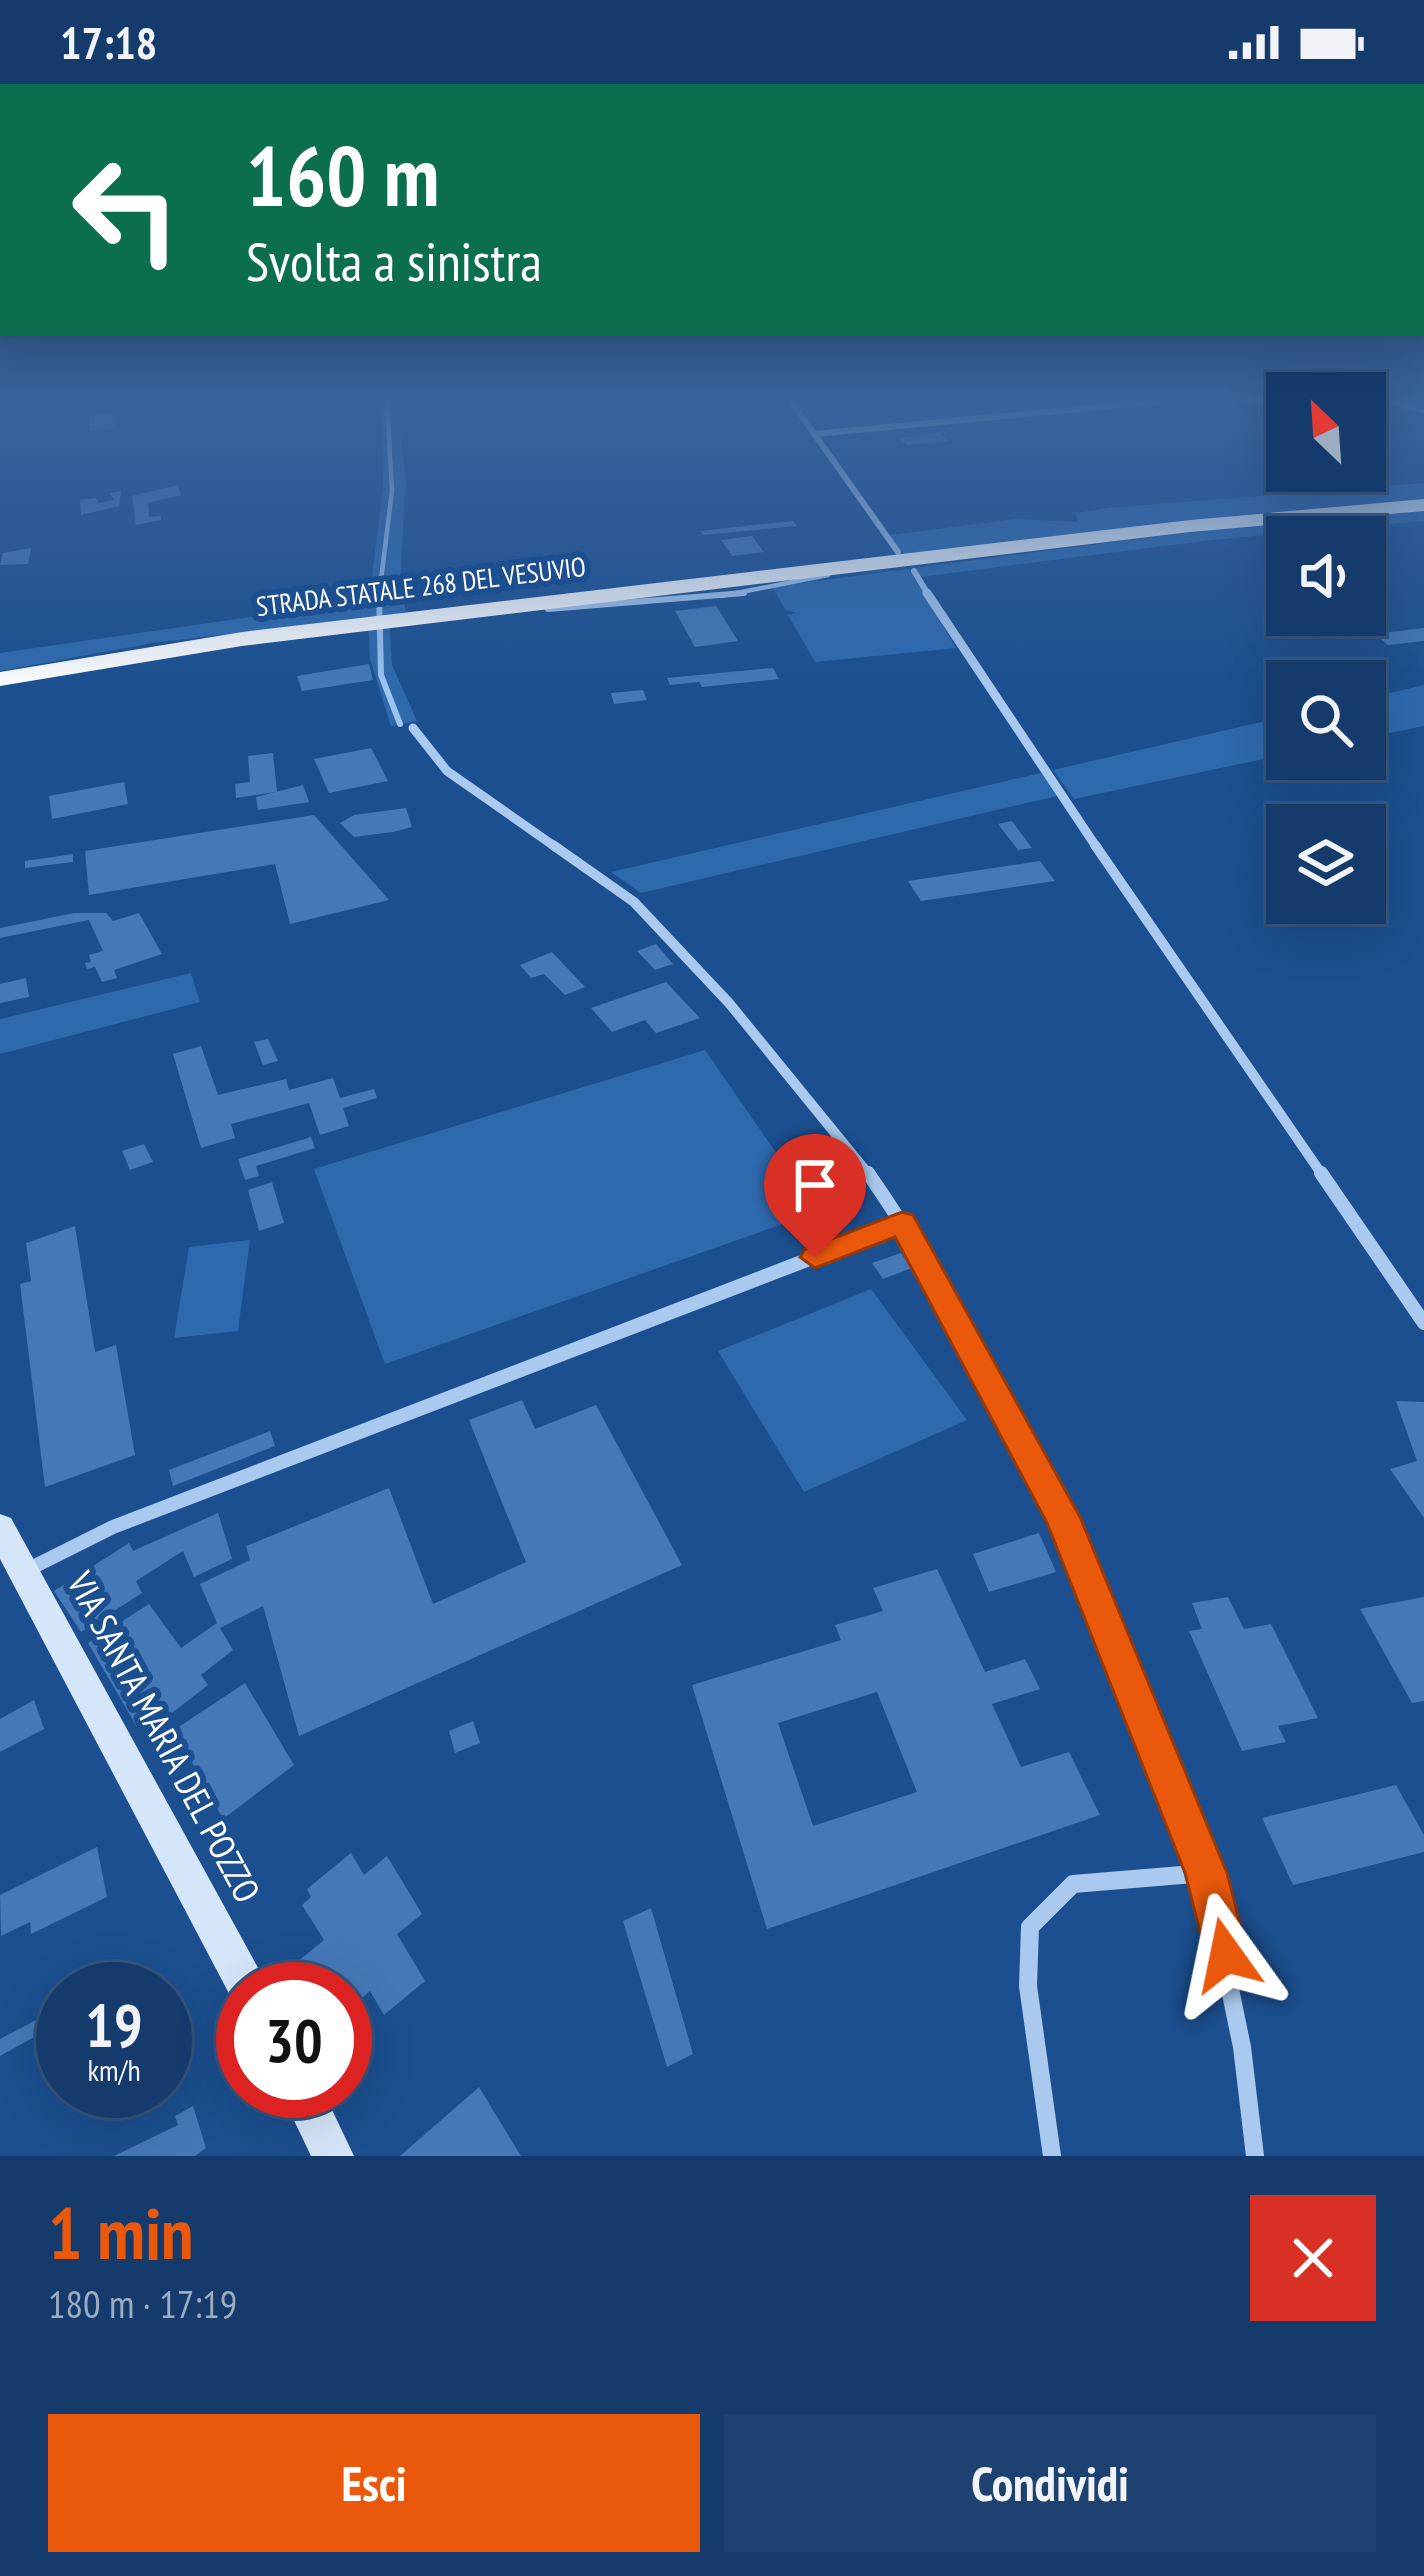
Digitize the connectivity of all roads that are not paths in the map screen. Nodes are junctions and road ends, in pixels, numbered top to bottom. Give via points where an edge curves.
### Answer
1 (859, 498) edge
2 (1424, 506) edge
3 (898, 552) dead end
4 (920, 564) junction
5 (0, 680) edge
6 (413, 728) dead end
7 (902, 1223) junction
8 (1424, 1323) edge
9 (0, 1528) edge
10 (24, 1572) junction
11 (1206, 1873) junction
12 (233, 1962) edge
13 (314, 2118) edge
14 (333, 2156) edge
15 (1052, 2156) edge
16 (1255, 2156) edge

1 - 3 street
2 - 4 highway, STRADA STATALE 268 DEL VESUVIO via 1259,518
4 - 5 highway, STRADA STATALE 268 DEL VESUVIO via 168,649
4 - 8 street via 960,650
6 - 7 street via 447,771 634,902 756,1036
7 - 10 street via 113,1527
7 - 11 street via 1062,1517
9 - 10 street, VIA SANTA MARIA DEL POZZO
10 - 12 street, VIA SANTA MARIA DEL POZZO
11 - 15 street via 1073,1884 1030,1927 1028,1986
11 - 16 street
13 - 14 street

